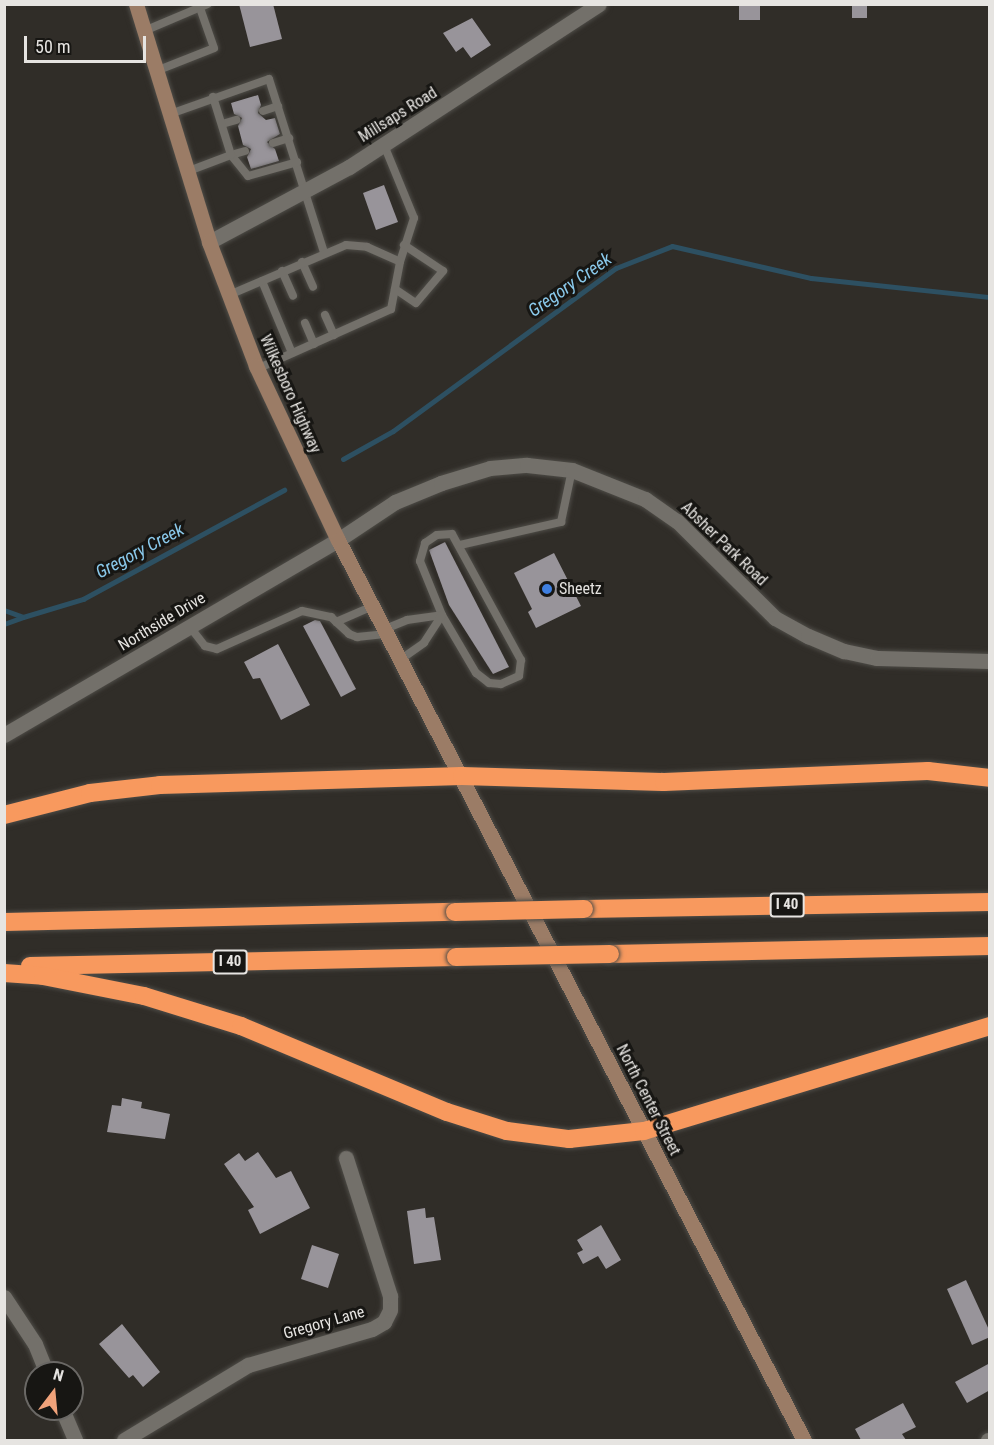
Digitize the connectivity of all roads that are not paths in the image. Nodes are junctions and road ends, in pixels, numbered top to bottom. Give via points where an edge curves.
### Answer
1 (136, 4) edge
2 (599, 4) edge
3 (204, 6) edge
4 (144, 31) junction
5 (156, 71) junction
6 (213, 97) junction
7 (278, 106) junction
8 (263, 111) dead end
9 (168, 114) junction
10 (236, 120) dead end
11 (222, 124) junction
12 (289, 138) junction
13 (273, 143) dead end
14 (384, 145) junction
15 (245, 151) dead end
16 (231, 155) junction
17 (297, 162) junction
18 (186, 172) junction
19 (306, 190) junction
20 (209, 242) junction
21 (404, 245) junction
22 (324, 252) junction
23 (302, 262) junction
24 (400, 262) junction
25 (282, 271) junction
26 (262, 281) junction
27 (313, 287) dead end
28 (395, 289) junction
29 (229, 295) junction
30 (293, 296) dead end
31 (326, 315) dead end
32 (305, 323) dead end
33 (334, 335) junction
34 (314, 344) junction
35 (292, 353) junction
36 (257, 369) junction
37 (572, 470) junction
38 (338, 540) junction
39 (460, 545) junction
40 (373, 606) junction
41 (442, 615) junction
42 (336, 622) junction
43 (190, 627) junction
44 (386, 631) junction
45 (400, 660) junction
46 (990, 661) edge
47 (4, 735) edge
48 (462, 776) junction
49 (990, 778) edge
50 (4, 815) edge
51 (990, 902) edge
52 (4, 922) edge
53 (990, 946) edge
54 (4, 966) edge
55 (4, 973) edge
56 (990, 1026) edge
57 (644, 1131) junction
58 (346, 1158) dead end
59 (4, 1297) edge
60 (42, 1361) edge
61 (67, 1421) edge
62 (75, 1440) edge
63 (124, 1440) edge
64 (804, 1440) edge

1 - 4 main road, Wilkesboro Highway
2 - 14 street, Millsaps Road
3 - 4 lane
3 - 5 lane via 214,48
4 - 5 main road, Wilkesboro Highway
5 - 9 main road, Wilkesboro Highway
6 - 7 lane via 269,79
6 - 9 lane
6 - 11 lane
7 - 8 lane
7 - 12 lane
9 - 18 main road, Wilkesboro Highway
10 - 11 lane
11 - 16 lane
12 - 13 lane
12 - 17 lane
14 - 19 street, Millsaps Road
14 - 21 lane via 414,218
15 - 16 lane
16 - 17 lane via 248,176
16 - 18 lane
17 - 19 lane
18 - 20 main road, Wilkesboro Highway
19 - 20 street, Millsaps Road
19 - 22 lane
20 - 29 main road, Wilkesboro Highway
21 - 24 lane
21 - 28 lane via 443,271 416,303
22 - 23 lane
22 - 24 lane via 346,245 368,247
23 - 25 lane
23 - 27 lane
24 - 28 lane
25 - 26 lane
25 - 30 lane
26 - 29 lane
26 - 35 lane
28 - 33 lane via 391,309
29 - 36 main road, Wilkesboro Highway
31 - 33 lane
32 - 34 lane
33 - 34 lane
34 - 35 lane
35 - 36 lane
36 - 38 main road, Wilkesboro Highway
37 - 38 street, Absher Park Road via 526,465 490,468 395,502
37 - 39 lane via 561,522
37 - 46 street, Absher Park Road via 645,499 677,521 775,618 808,636 844,651 877,658
38 - 40 main road, Wilkesboro Highway
38 - 43 street, Northside Drive
39 - 41 lane via 452,534 437,535 425,543 420,561
39 - 41 lane via 521,660 519,676 501,684 489,683 476,674
40 - 42 lane
40 - 44 main road, Wilkesboro Highway
41 - 44 lane via 407,620
41 - 45 lane via 424,643
42 - 43 lane via 323,614 302,611 217,649 205,646
42 - 44 lane via 357,637
43 - 47 street, Northside Drive
44 - 45 main road, Wilkesboro Highway
45 - 48 main road, Wilkesboro Highway
48 - 49 highway via 664,782 928,771
48 - 50 highway via 160,785 90,793
48 - 57 main road, North Center Street
51 - 52 highway, I 40, bridge
53 - 54 highway, I 40, bridge
55 - 57 highway via 43,976 144,996 241,1026 447,1112 507,1131 569,1139
56 - 57 highway
57 - 64 main road, North Center Street
58 - 63 street, Gregory Lane via 390,1296 390,1310 384,1322 372,1329 248,1365
59 - 60 street
61 - 62 street

